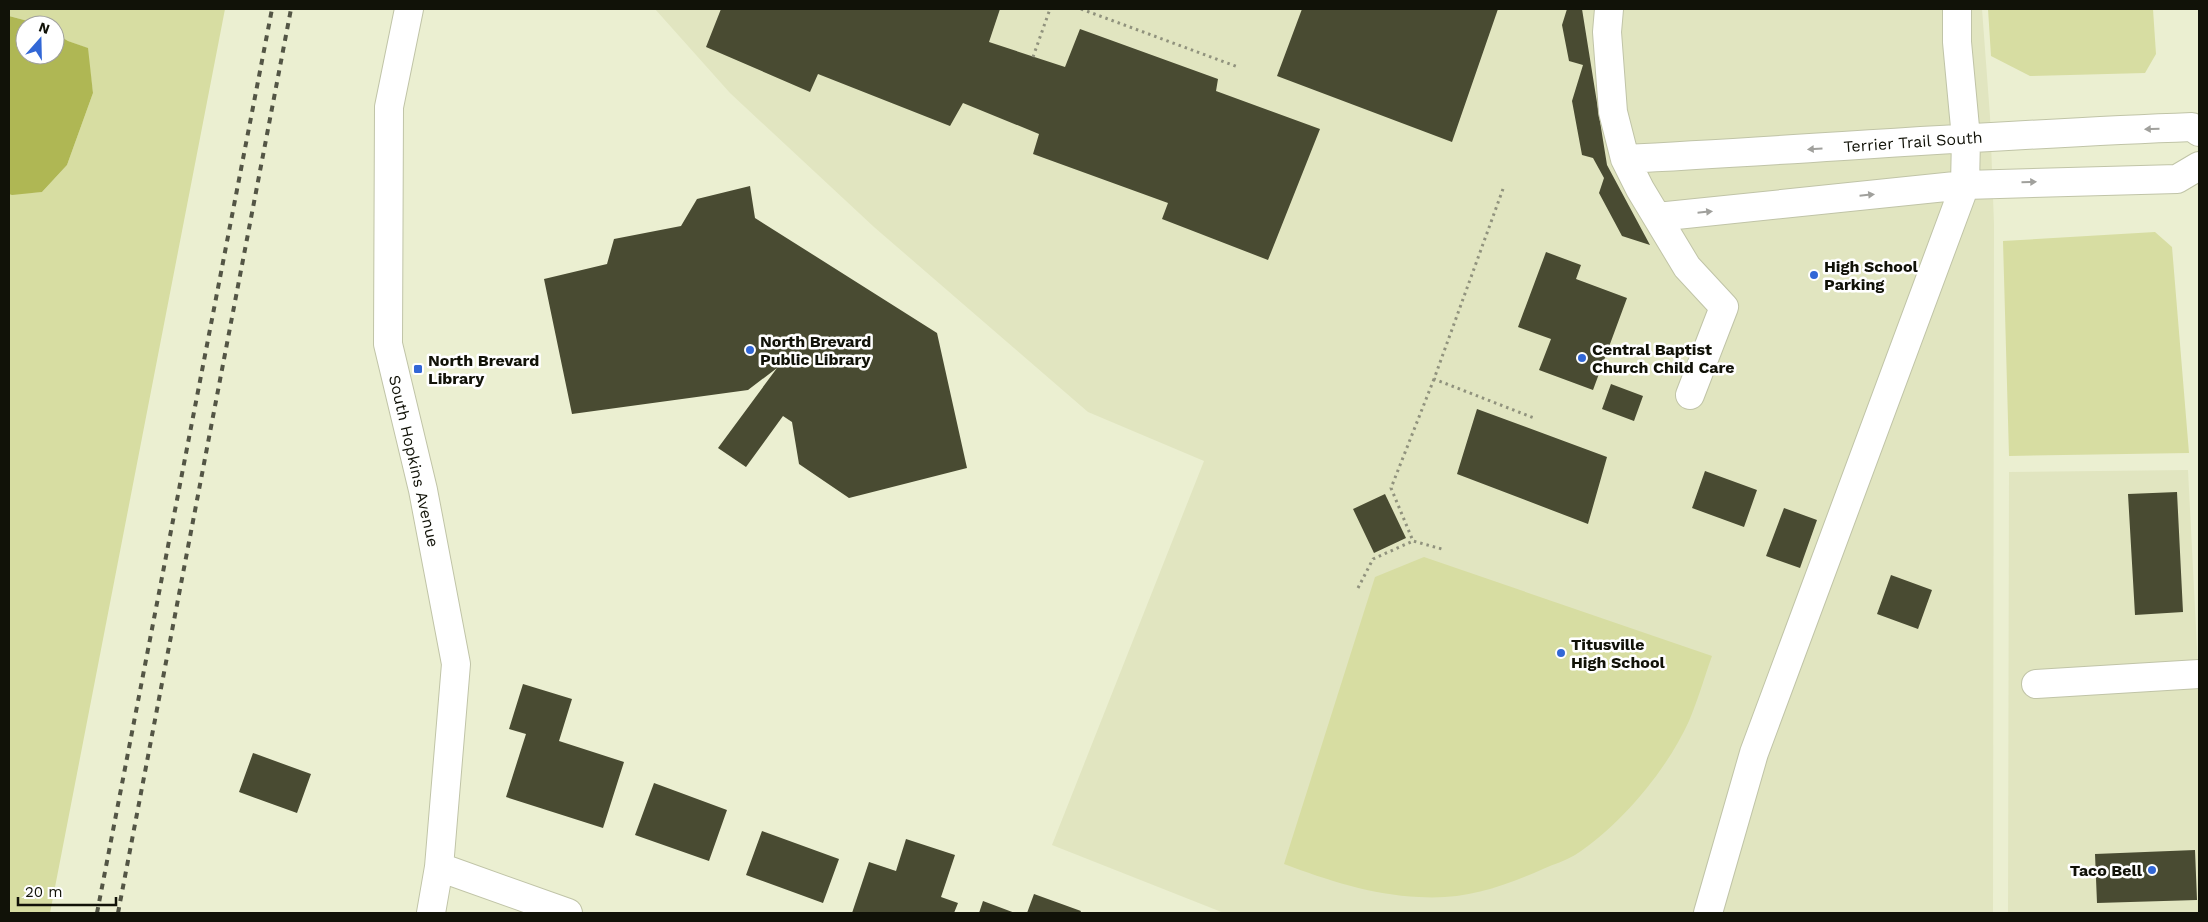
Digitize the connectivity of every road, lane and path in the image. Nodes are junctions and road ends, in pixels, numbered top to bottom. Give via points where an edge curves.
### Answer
1 (409, 9) edge
2 (1050, 9) edge
3 (1081, 9) edge
4 (1609, 9) edge
5 (1957, 9) edge
6 (1033, 57) dead end
7 (1238, 67) dead end
8 (2199, 132) edge
9 (1966, 138) junction
10 (1625, 159) junction
11 (2199, 166) edge
12 (1965, 185) junction
13 (1503, 189) dead end
14 (1657, 217) junction
15 (1434, 379) junction
16 (1690, 395) dead end
17 (1534, 418) dead end
18 (1413, 540) junction
19 (1442, 549) dead end
20 (1358, 588) dead end
21 (2199, 674) edge
22 (2036, 684) dead end
23 (439, 867) junction
24 (431, 913) edge
25 (568, 913) edge
26 (1708, 913) edge

1 - 23 street, South Hopkins Avenue via 389,108 388,344 423,490 456,664
2 - 6 path
3 - 7 path
4 - 10 street via 1607,32 1613,112
5 - 9 street
8 -> 9 street, Terrier Trail South via 2192,127
9 -> 10 street, Terrier Trail South
9 - 12 street
10 - 14 street
12 -> 11 street via 2177,179
14 -> 12 street
12 - 26 street via 1754,753
13 - 15 path
14 - 16 street via 1687,267 1724,307
15 - 17 path
15 - 18 path via 1391,488
18 - 19 path
18 - 20 path via 1373,559
21 - 22 street
23 - 24 street, South Hopkins Avenue
23 - 25 street

